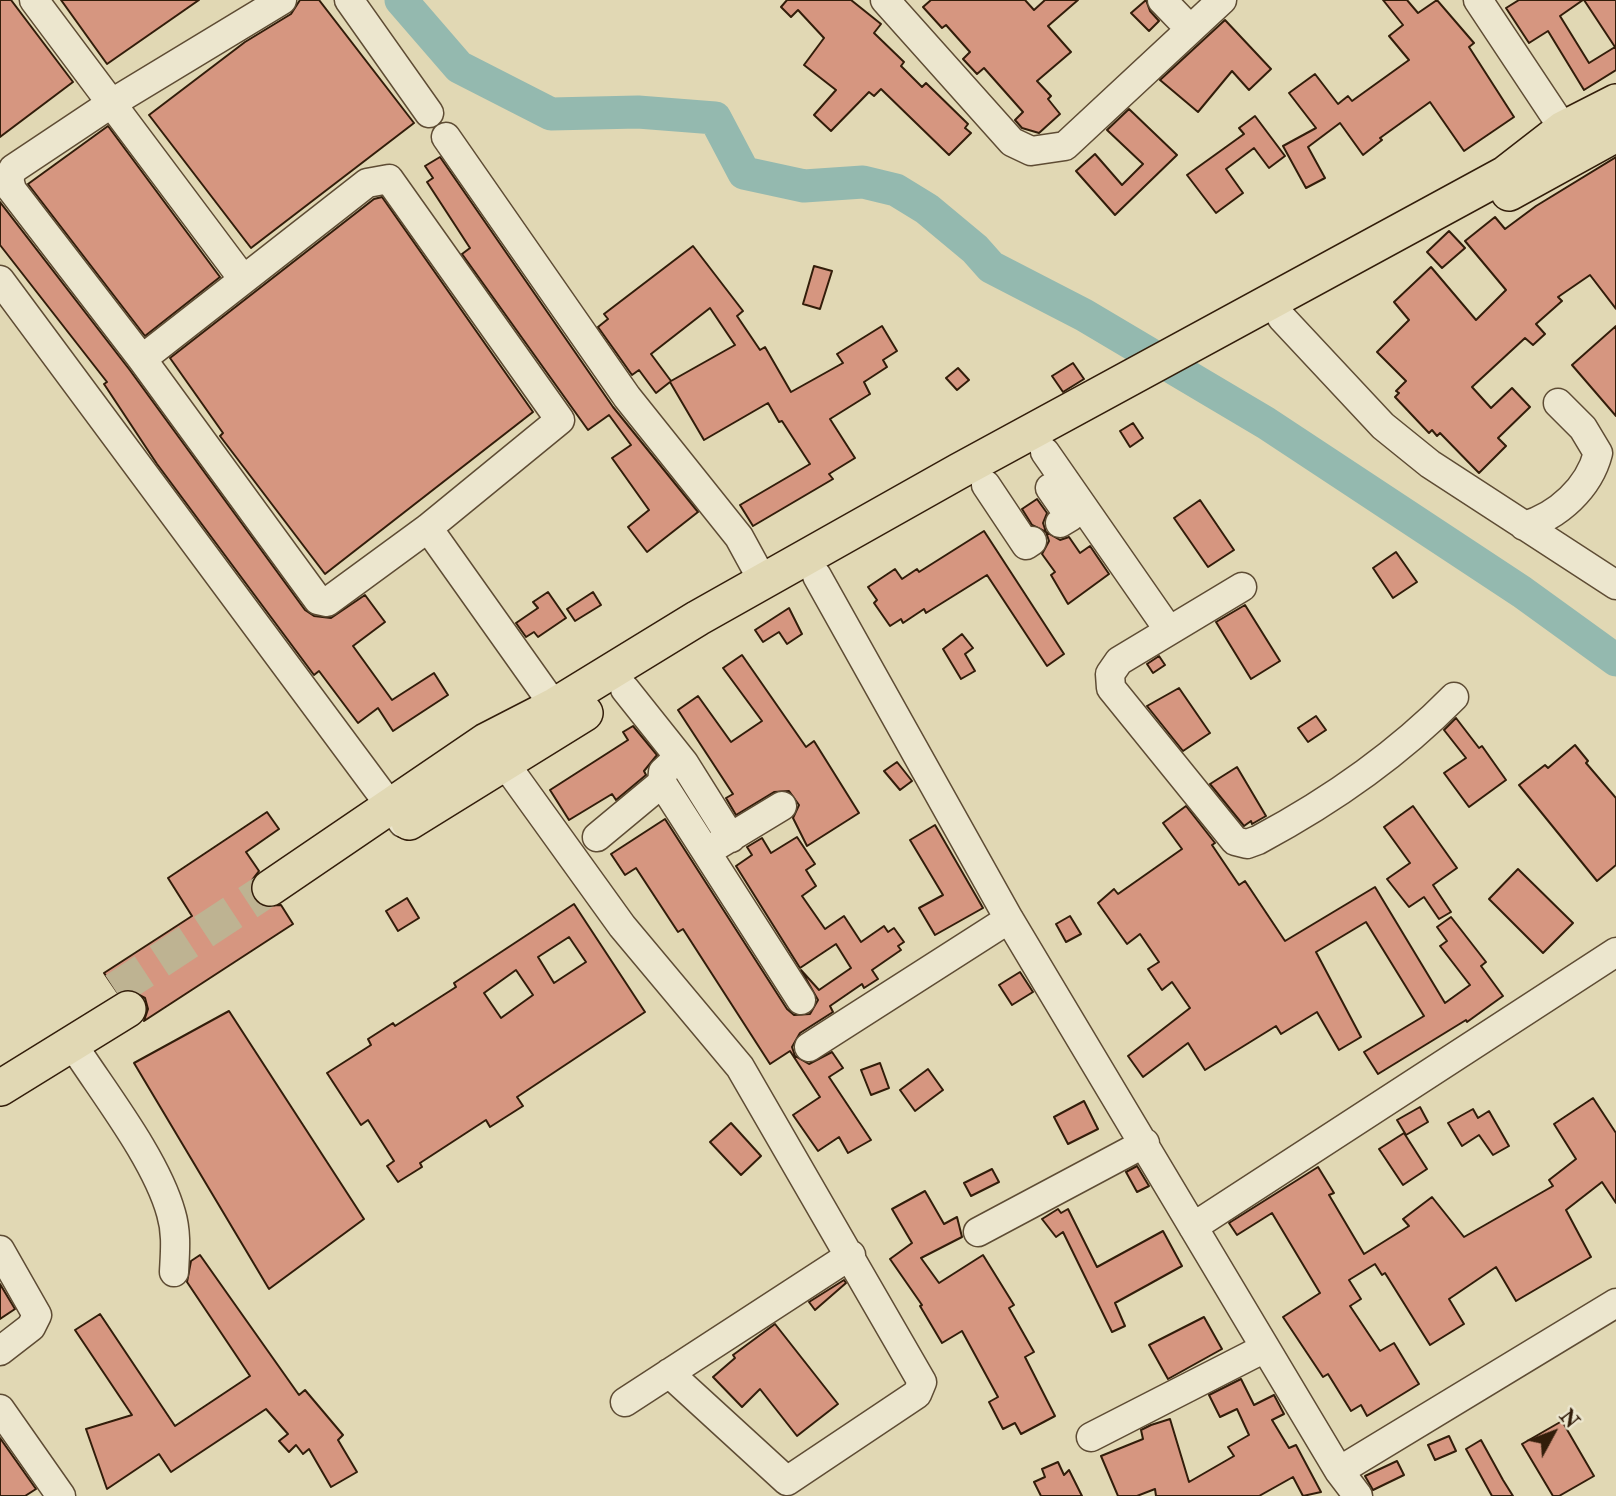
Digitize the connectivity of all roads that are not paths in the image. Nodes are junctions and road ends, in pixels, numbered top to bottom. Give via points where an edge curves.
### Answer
1 (34, 0) edge
2 (282, 0) edge
3 (349, 0) edge
4 (885, 0) edge
5 (1162, 0) edge
6 (1222, 0) edge
7 (1478, 0) edge
8 (1191, 29) junction
9 (1616, 102) edge
10 (111, 103) junction
11 (429, 114) dead end
12 (1616, 134) edge
13 (446, 138) dead end
14 (1572, 141) junction
15 (243, 279) junction
16 (0, 280) edge
17 (1282, 318) junction
18 (142, 359) junction
19 (1168, 371) junction
20 (1558, 403) dead end
21 (1038, 456) junction
22 (986, 485) junction
23 (1060, 523) dead end
24 (1524, 526) junction
25 (428, 528) junction
26 (1032, 541) dead end
27 (817, 576) junction
28 (763, 581) junction
29 (1616, 585) edge
30 (1242, 587) dead end
31 (1168, 629) junction
32 (625, 689) junction
33 (1454, 697) dead end
34 (561, 714) junction
35 (679, 757) junction
36 (506, 765) junction
37 (662, 783) junction
38 (782, 806) dead end
39 (398, 816) junction
40 (597, 837) dead end
41 (719, 844) junction
42 (276, 898) tunnel mouth
43 (1009, 919) junction
44 (1616, 951) edge
45 (801, 1000) dead end
46 (73, 1045) junction
47 (809, 1047) dead end
48 (0, 1059) edge
49 (0, 1088) edge
50 (1145, 1143) junction
51 (1193, 1227) junction
52 (978, 1232) dead end
53 (0, 1250) edge
54 (851, 1255) junction
55 (174, 1272) dead end
56 (1616, 1303) edge
57 (1265, 1348) junction
58 (0, 1351) edge
59 (669, 1373) junction
60 (625, 1402) dead end
61 (0, 1409) edge
62 (1091, 1437) dead end
63 (1339, 1471) junction
64 (61, 1496) edge
65 (1358, 1496) edge

1 - 10 street
2 - 10 street
3 - 11 street
4 - 8 street via 1012,142 1031,151 1065,146
5 - 8 street
6 - 8 street
7 - 14 street
9 - 14 main road
10 - 15 street
10 - 18 street via 13,169 9,179 12,190
12 - 14 main road
13 - 28 street via 627,397 739,537
14 - 17 main road
14 - 19 main road via 1506,174
15 - 18 street
15 - 25 street via 367,183 389,179 409,205 560,420
16 - 39 street
17 - 19 main road
17 - 24 street via 1383,426 1430,464
18 - 25 street via 318,600 327,601
19 - 21 main road
19 - 28 main road
20 - 24 street via 1583,428 1598,453 1594,469 1549,518
21 - 22 main road
21 - 23 street via 1070,517
21 - 31 street
22 - 26 street via 1026,545
22 - 27 main road
24 - 29 street
25 - 34 street
27 - 32 main road
27 - 43 street
28 - 34 main road
30 - 31 street
31 - 33 street via 1119,661 1110,674 1111,688 1235,841 1247,844 1297,820 1396,753
32 - 34 main road
32 - 35 street
34 - 36 main road
34 - 39 main road via 486,741
35 - 37 street via 663,772
35 - 41 street
36 - 39 main road via 432,806
36 - 54 street via 622,926 740,1067
37 - 40 street
37 - 41 street via 677,810
38 - 41 street
39 - 42 main road
41 - 45 street
43 - 47 street
43 - 50 street
44 - 51 street
46 - 48 main road via 121,1000
46 - 49 main road
46 - 55 street via 162,1187 176,1243
50 - 51 street
50 - 52 street
51 - 57 street
53 - 58 street via 37,1315 32,1327
54 - 59 street
54 - 59 street via 922,1381 922,1389 787,1481
56 - 63 street
57 - 62 street
57 - 63 street
59 - 60 street
61 - 64 street
63 - 65 street

